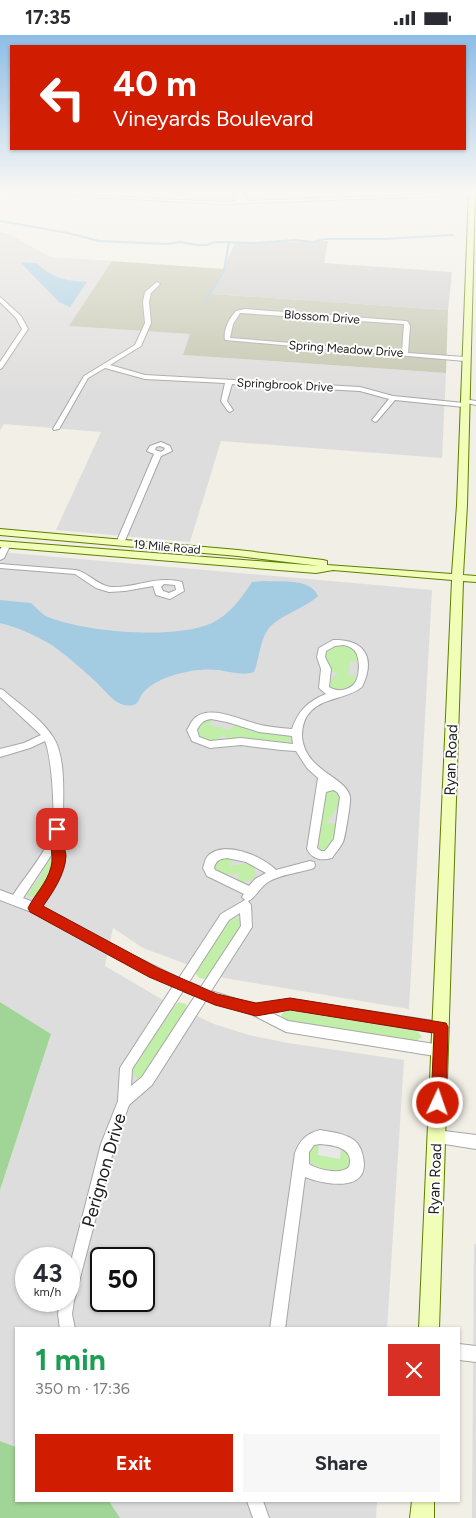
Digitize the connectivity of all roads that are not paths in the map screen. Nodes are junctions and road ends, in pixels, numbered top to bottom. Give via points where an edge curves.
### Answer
1 (472, 272) edge
2 (156, 284) dead end
3 (0, 299) edge
4 (8, 307) junction
5 (0, 308) edge
6 (227, 339) joint
7 (405, 354) junction
8 (466, 359) junction
9 (105, 366) junction
10 (0, 367) edge
11 (229, 381) junction
12 (393, 398) junction
13 (476, 401) edge
14 (464, 403) junction
15 (230, 410) dead end
16 (375, 420) dead end
17 (56, 429) dead end
18 (158, 454) dead end
19 (0, 532) edge
20 (120, 543) junction
21 (4, 544) edge
22 (154, 546) junction
23 (142, 556) junction
24 (0, 558) edge
25 (292, 564) junction
26 (0, 566) edge
27 (457, 578) junction
28 (476, 579) edge
29 (165, 581) junction
30 (145, 585) junction
31 (156, 589) junction
32 (324, 688) junction
33 (0, 692) edge
34 (336, 694) junction
35 (321, 699) junction
36 (296, 733) junction
37 (47, 736) junction
38 (297, 747) junction
39 (0, 753) edge
40 (323, 777) junction
41 (321, 789) junction
42 (341, 789) junction
43 (56, 839) junction
44 (312, 849) junction
45 (328, 855) junction
46 (310, 865) junction
47 (273, 874) junction
48 (250, 892) junction
49 (0, 895) edge
50 (16, 900) junction
51 (245, 905) junction
52 (35, 908) junction
53 (181, 985) junction
54 (202, 995) junction
55 (256, 1009) junction
56 (441, 1027) junction
57 (440, 1051) junction
58 (124, 1101) junction
59 (437, 1137) junction
60 (476, 1141) edge
61 (301, 1155) junction
62 (320, 1175) junction
63 (297, 1185) junction
64 (80, 1253) edge
65 (65, 1312) edge
66 (68, 1327) edge
67 (277, 1327) edge
68 (429, 1327) edge
69 (460, 1352) edge
70 (476, 1354) edge
71 (255, 1502) edge
72 (423, 1502) edge
73 (261, 1518) edge
74 (422, 1518) edge

1 - 8 main road, Ryan Road
2 - 9 street via 148,292 148,323 138,346
3 - 4 street
4 - 5 street
4 - 10 street via 19,317 25,329
6 - 7 street, Spring Meadow Drive
6 - 7 street, Blossom Drive via 238,312 406,323
7 - 8 street, Spring Meadow Drive
8 - 14 main road, Ryan Road
9 - 11 street, Springbrook Drive via 145,377
9 - 17 street via 82,381
11 - 12 street, Springbrook Drive via 368,390
11 - 15 street via 224,401
12 - 14 street, Springbrook Drive
12 - 16 street
13 - 14 street, Springbrook Drive
14 - 27 main road, Ryan Road
18 - 20 street
19 - 20 main road, 19 Mile Road
20 - 22 main road, 19 Mile Road
21 - 23 main road, 19 Mile Road
21 - 24 street
22 - 23 main road via 152,553
22 - 25 main road, 19 Mile Road
23 - 25 main road, 19 Mile Road
25 - 27 main road, 19 Mile Road via 316,570 333,567
26 - 30 street via 81,573 106,589
27 - 28 main road, 19 Mile Road
27 - 56 main road, Ryan Road
29 - 30 street
29 - 31 street
29 - 31 street via 179,584 180,591 166,596
30 - 31 street
32 - 34 street
32 - 34 street via 326,669 322,650 333,643 355,646 363,655 359,685 351,691
32 - 35 street
33 - 37 street
34 - 35 street
35 - 36 street via 303,715
36 - 38 street
36 - 38 street via 256,728 211,715 196,722 192,730 195,739 207,745 236,741
37 - 39 street
37 - 43 street via 56,768
38 - 40 street
40 - 41 street
40 - 42 street
41 - 42 street via 329,786
41 - 44 street
42 - 45 street via 345,797 339,840
43 - 50 street
43 - 52 street via 60,854 57,869
44 - 45 street via 319,856
44 - 46 street
45 - 46 street
46 - 47 street
47 - 48 street via 262,879
47 - 48 street via 265,865 235,855 219,854 211,859 208,868 211,873
48 - 51 street, Perignon Drive
49 - 50 street
50 - 52 street
51 - 53 street, Perignon Drive via 225,917
51 - 54 street, Perignon Drive via 246,927
52 - 53 street
53 - 54 street
53 - 58 street, Perignon Drive via 126,1068
54 - 55 street
54 - 58 street, Perignon Drive via 147,1081
55 - 56 street via 290,1004
55 - 57 street via 286,1026
56 - 57 main road, Ryan Road
57 - 59 main road, Ryan Road
58 - 64 street, Perignon Drive via 108,1144
59 - 60 street
59 - 68 main road, Ryan Road
61 - 62 street via 304,1169
61 - 62 street via 307,1141 320,1137 342,1140 354,1149 358,1165 351,1175 342,1178
61 - 63 street
62 - 63 street via 307,1177
63 - 67 street
65 - 66 street
69 - 70 street
71 - 73 street
72 - 74 main road

